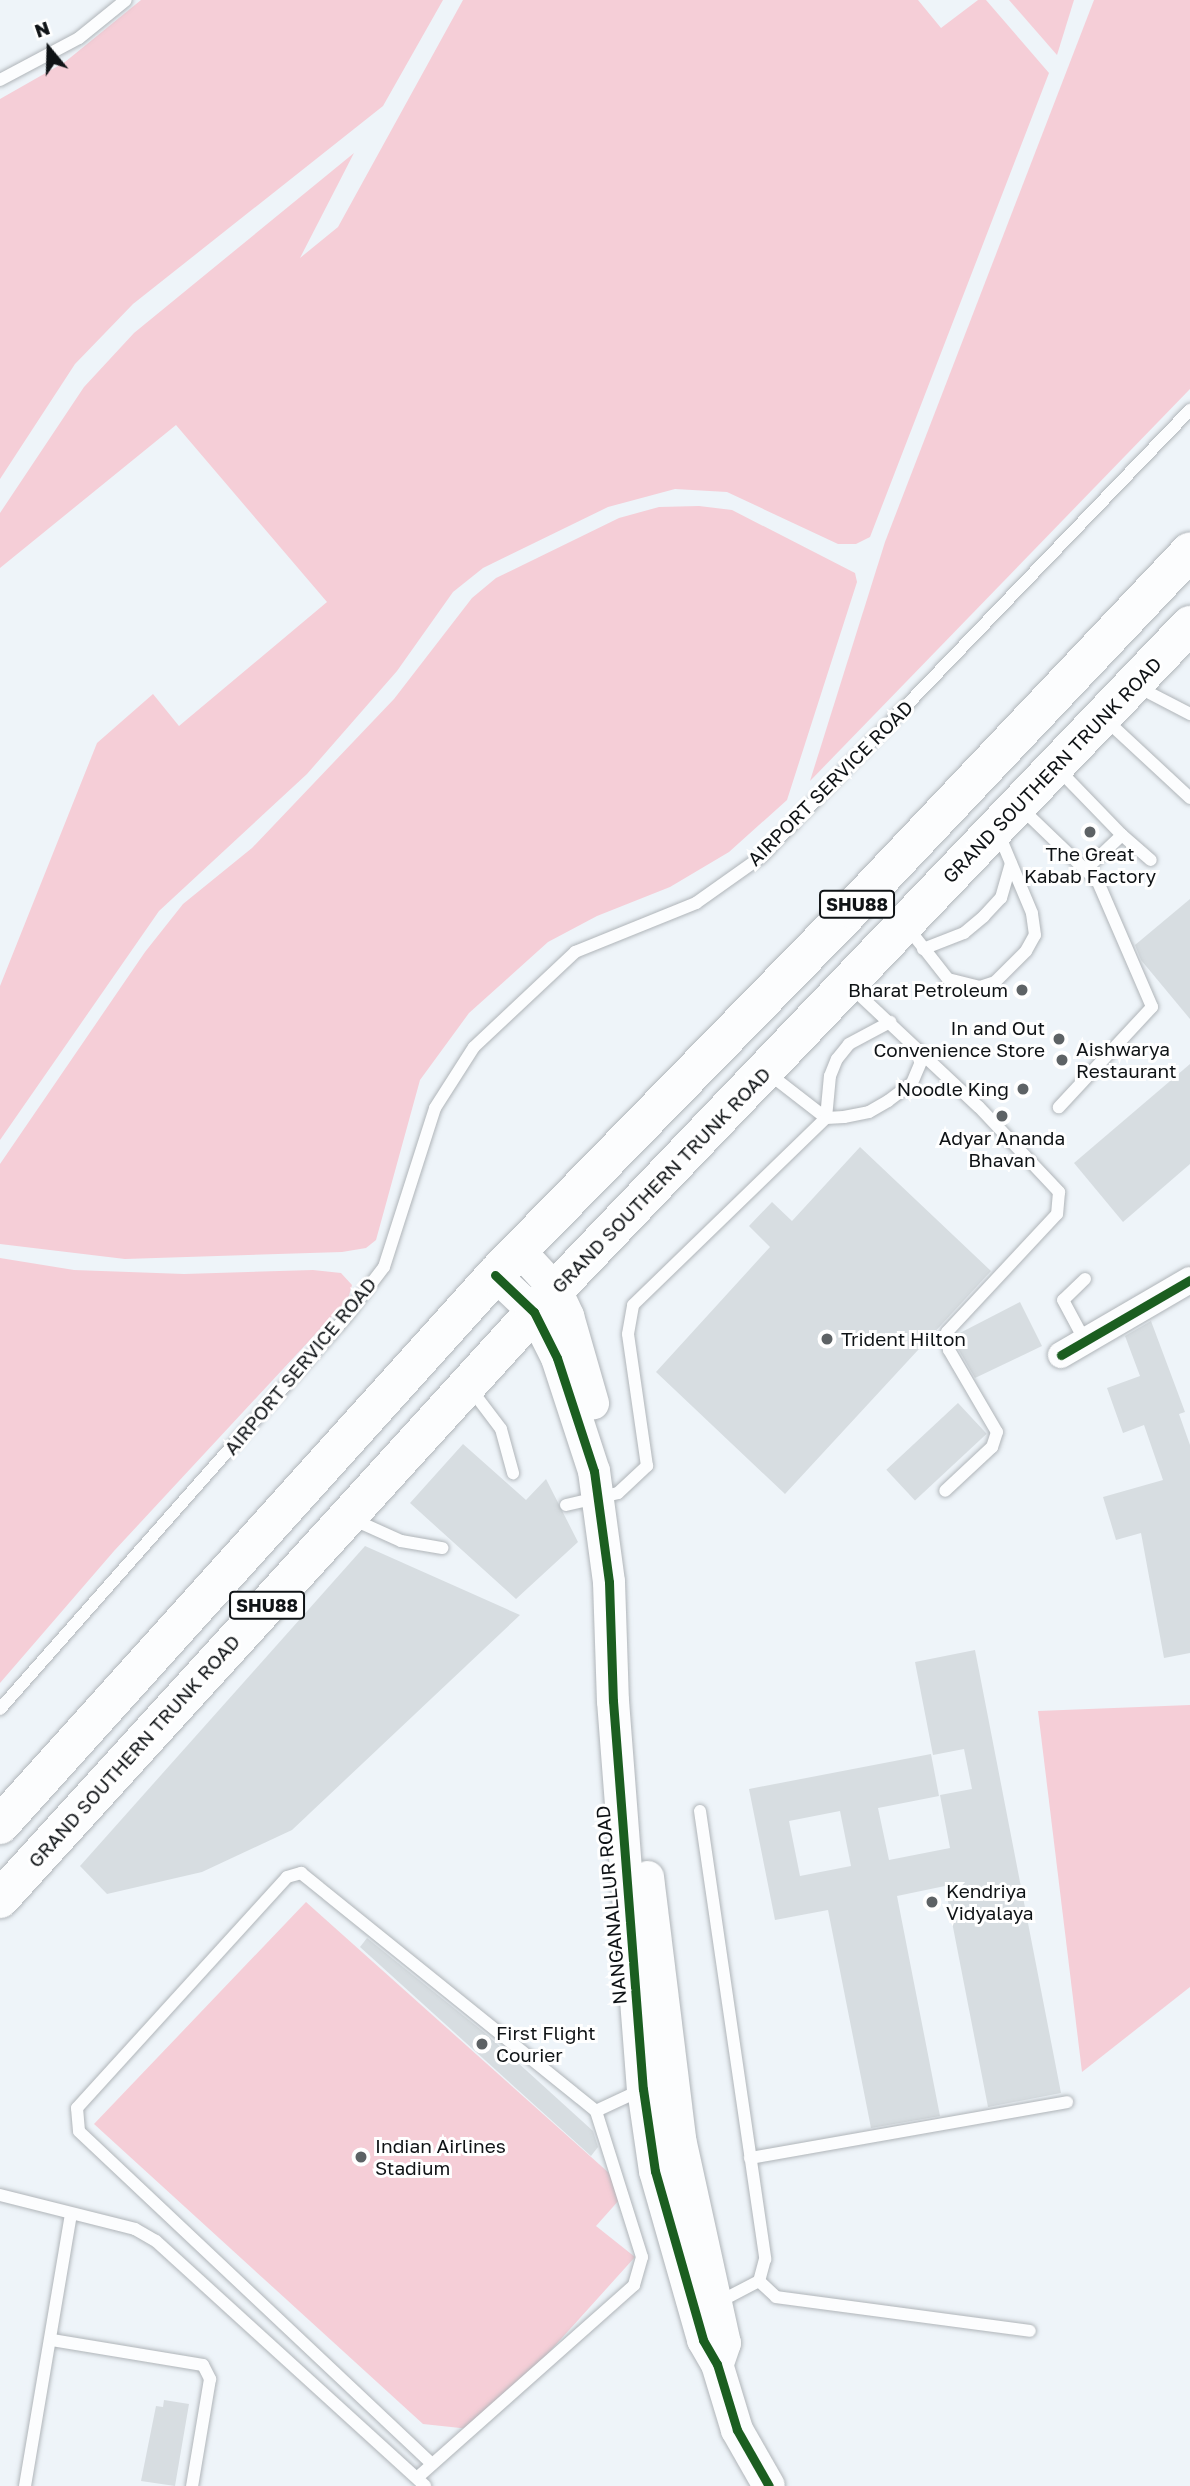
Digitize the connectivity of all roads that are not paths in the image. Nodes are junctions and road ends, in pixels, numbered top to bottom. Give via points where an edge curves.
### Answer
1 (126, 0) edge
2 (0, 80) edge
3 (1190, 410) edge
4 (1190, 552) edge
5 (1190, 625) edge
6 (1135, 685) junction
7 (1190, 714) edge
8 (1105, 719) junction
9 (1055, 766) junction
10 (1190, 798) edge
11 (1007, 817) junction
12 (1122, 835) junction
13 (1151, 860) dead end
14 (1012, 863) junction
15 (1085, 870) junction
16 (914, 936) junction
17 (848, 985) junction
18 (890, 1022) junction
19 (924, 1055) junction
20 (765, 1071) junction
21 (1059, 1107) dead end
22 (825, 1118) junction
23 (507, 1263) junction
24 (1085, 1279) dead end
25 (1190, 1280) edge
26 (545, 1301) junction
27 (1085, 1341) junction
28 (1061, 1355) dead end
29 (467, 1385) junction
30 (513, 1473) dead end
31 (945, 1491) dead end
32 (609, 1495) junction
33 (566, 1505) dead end
34 (348, 1517) junction
35 (442, 1548) dead end
36 (0, 1709) edge
37 (623, 1730) junction
38 (700, 1811) dead end
39 (0, 1825) edge
40 (0, 1899) edge
41 (643, 2089) junction
42 (1067, 2102) dead end
43 (596, 2111) junction
44 (750, 2158) junction
45 (0, 2195) edge
46 (71, 2214) junction
47 (760, 2281) junction
48 (715, 2304) junction
49 (1030, 2331) dead end
50 (52, 2340) junction
51 (717, 2364) junction
52 (737, 2430) junction
53 (432, 2464) junction
54 (422, 2482) edge
55 (25, 2486) edge
56 (192, 2486) edge
57 (748, 2486) edge
58 (769, 2486) edge
59 (790, 2486) edge

1 - 2 lane via 79,38
3 - 36 lane, AIRPORT SERVICE ROAD via 761,857 696,903 575,952 474,1047 435,1108 384,1266 345,1318
4 - 23 main road, SHU88
5 - 6 main road, GRAND SOUTHERN TRUNK ROAD / SHU88
6 - 7 lane
6 - 8 main road, GRAND SOUTHERN TRUNK ROAD / SHU88
8 - 9 main road, GRAND SOUTHERN TRUNK ROAD / SHU88
8 - 10 lane
9 - 11 main road, GRAND SOUTHERN TRUNK ROAD / SHU88
9 - 12 lane
11 - 14 lane
11 - 15 lane
11 - 16 main road, GRAND SOUTHERN TRUNK ROAD / SHU88
12 - 13 lane
12 - 15 lane
14 - 16 lane via 1001,898 964,933
14 - 16 lane via 1032,914 1035,935 1026,951 995,982 980,987 948,979
15 - 21 lane via 1098,882 1152,1007
16 - 17 main road, GRAND SOUTHERN TRUNK ROAD / SHU88
17 - 18 lane
17 - 20 main road, GRAND SOUTHERN TRUNK ROAD / SHU88
18 - 19 lane
18 - 22 lane via 849,1044 837,1059
19 - 22 lane via 912,1083 888,1101 869,1112
19 - 31 lane via 1059,1192 1061,1203 1056,1214 947,1332 950,1350 997,1432 992,1447
20 - 22 lane
20 - 26 main road, GRAND SOUTHERN TRUNK ROAD / SHU88
22 - 32 lane via 633,1305 628,1334 647,1466
23 - 26 street, NANGANALLUR ROAD
23 - 39 main road, SHU88
24 - 27 lane via 1063,1300
25 - 27 street
26 - 29 main road, GRAND SOUTHERN TRUNK ROAD / SHU88
26 - 32 street, NANGANALLUR ROAD via 568,1316
27 - 28 street
29 - 30 lane via 501,1429
29 - 34 main road, GRAND SOUTHERN TRUNK ROAD / SHU88
32 - 33 lane
32 - 37 street, NANGANALLUR ROAD via 609,1582
34 - 35 lane via 401,1541
34 - 40 main road, GRAND SOUTHERN TRUNK ROAD / SHU88
37 - 41 street, NANGANALLUR ROAD
37 - 48 street, NANGANALLUR ROAD via 680,2138
38 - 44 lane
41 - 43 lane
41 - 51 street, NANGANALLUR ROAD via 668,2230 703,2340
42 - 44 lane
43 - 53 lane via 642,2257 639,2277
43 - 53 lane via 300,1873 287,1877 77,2108 79,2131
44 - 47 lane via 765,2259
45 - 46 lane
46 - 50 lane
46 - 54 lane via 135,2229 156,2241
47 - 48 lane
47 - 49 lane via 776,2297
48 - 51 street, NANGANALLUR ROAD via 725,2343
50 - 55 lane
50 - 56 lane via 203,2365 210,2379
51 - 52 street, NANGANALLUR ROAD
52 - 57 street via 729,2450
52 - 58 street, NANGANALLUR ROAD
52 - 59 street via 765,2443
53 - 54 lane

